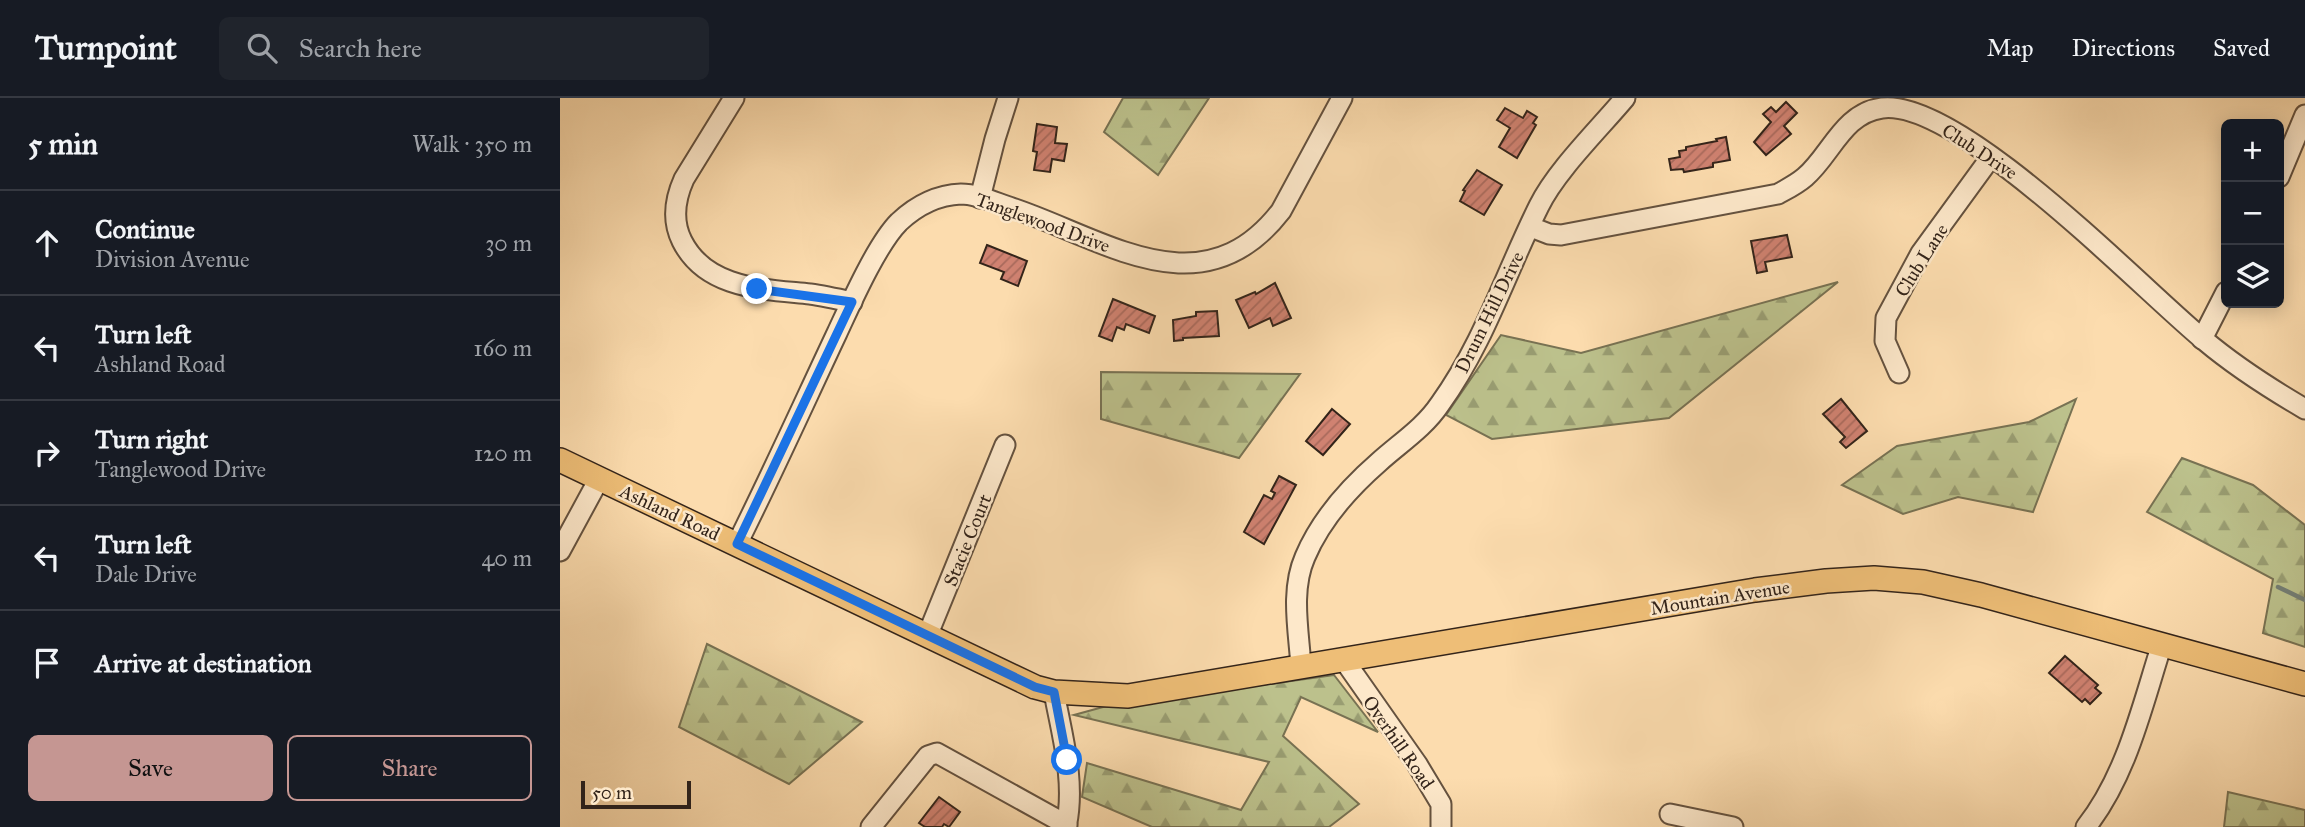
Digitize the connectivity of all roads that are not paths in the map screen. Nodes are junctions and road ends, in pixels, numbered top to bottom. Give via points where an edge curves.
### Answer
1 (734, 98) edge
2 (1009, 98) edge
3 (1342, 98) edge
4 (1625, 98) edge
5 (2305, 115) edge
6 (1991, 157) junction
7 (2284, 165) edge
8 (979, 198) junction
9 (1531, 227) junction
10 (852, 302) junction
11 (2221, 302) edge
12 (2202, 339) junction
13 (1899, 373) dead end
14 (2305, 409) edge
15 (1005, 445) dead end
16 (560, 460) edge
17 (599, 479) junction
18 (737, 544) junction
19 (560, 551) edge
20 (928, 634) junction
21 (2162, 644) junction
22 (1344, 660) junction
23 (1301, 667) junction
24 (2305, 684) edge
25 (1054, 692) junction
26 (1128, 696) joint
27 (1670, 814) dead end
28 (1066, 826) edge
29 (871, 827) edge
30 (1441, 827) edge
31 (1732, 827) edge
32 (2086, 827) edge

1 - 10 street via 678,193 676,222 686,250 707,271 731,283
2 - 8 street
3 - 8 street, Tanglewood Drive via 1273,221 1244,246 1209,261 1183,264 1145,259
4 - 9 street, Drum Hill Drive via 1557,179
5 - 7 street
6 - 9 street, Club Drive via 1933,121 1895,107 1881,108 1855,119 1805,177 1778,194 1561,235
6 - 12 street, Club Drive via 2074,220
6 - 13 street, Club Lane via 1921,253 1886,318 1885,341
8 - 10 street, Tanglewood Drive via 962,194 943,197 914,210 888,235
9 - 23 street, Drum Hill Drive via 1484,331 1439,407 1343,496 1322,524 1304,559 1297,586
10 - 18 street, Tanglewood Drive
11 - 12 street
12 - 14 street, Club Drive via 2243,372
15 - 20 street, Stacie Court
16 - 17 main road, Ashland Road
17 - 18 main road, Ashland Road
17 - 19 street
18 - 20 main road, Ashland Road
20 - 25 main road, Ashland Road
21 - 22 main road, Mountain Avenue via 1981,595 1923,582 1874,578 1780,587
21 - 24 main road, Mountain Avenue
21 - 32 street via 2128,751
22 - 23 main road, Mountain Avenue
22 - 30 street, Overhill Road via 1441,804
23 - 26 main road, Mountain Avenue
25 - 26 main road, Ashland Road
25 - 28 street via 1070,791
27 - 31 street
28 - 29 street via 937,753 928,756

